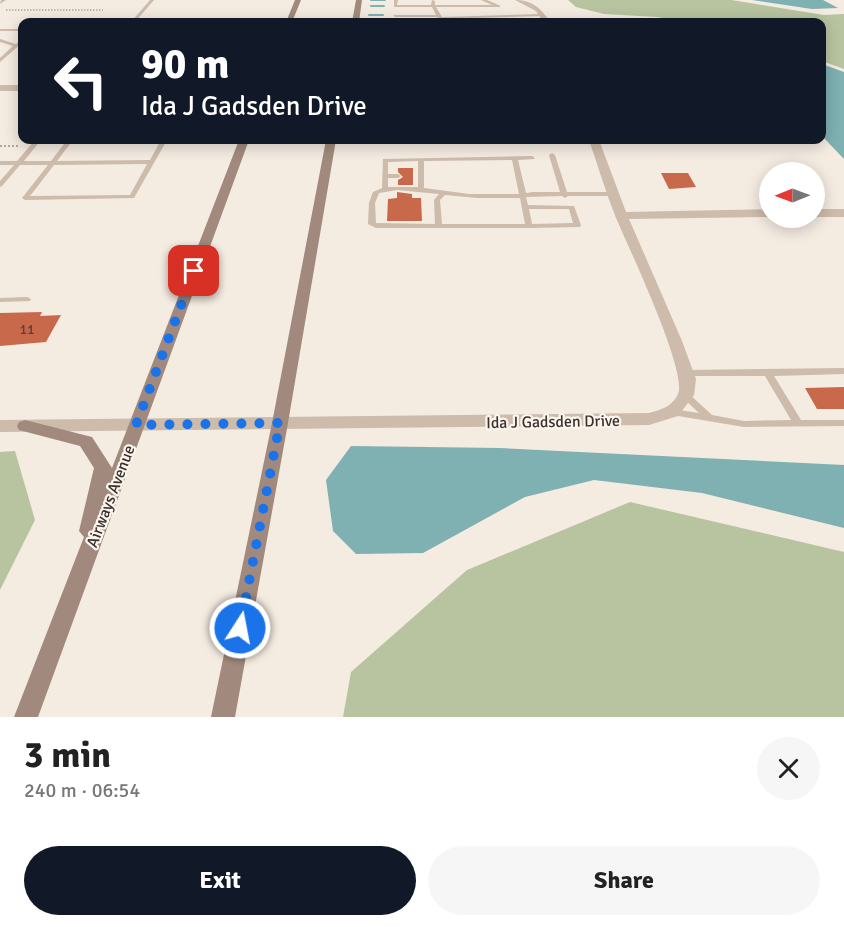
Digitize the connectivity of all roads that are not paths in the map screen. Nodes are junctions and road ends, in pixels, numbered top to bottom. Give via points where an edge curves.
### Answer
1 (4, 0) edge
2 (152, 0) edge
3 (298, 0) edge
4 (359, 0) edge
5 (483, 0) edge
6 (518, 0) edge
7 (0, 3) edge
8 (395, 3) edge
9 (433, 3) edge
10 (475, 6) junction
11 (542, 15) junction
12 (510, 16) joint
13 (485, 17) junction
14 (137, 18) edge
15 (291, 18) edge
16 (356, 18) edge
17 (440, 18) edge
18 (462, 18) edge
19 (488, 18) edge
20 (502, 18) edge
21 (544, 18) edge
22 (0, 30) edge
23 (18, 30) edge
24 (0, 40) edge
25 (17, 46) joint
26 (0, 61) edge
27 (0, 88) edge
28 (18, 88) edge
29 (35, 144) edge
30 (67, 144) edge
31 (162, 144) edge
32 (242, 144) edge
33 (330, 144) edge
34 (595, 144) edge
35 (552, 155) dead end
36 (531, 158) dead end
37 (420, 159) junction
38 (515, 159) junction
39 (152, 162) junction
40 (0, 163) edge
41 (19, 163) junction
42 (52, 163) junction
43 (385, 176) junction
44 (398, 176) dead end
45 (0, 185) edge
46 (385, 189) junction
47 (421, 189) junction
48 (444, 192) junction
49 (614, 194) junction
50 (525, 196) junction
51 (565, 196) junction
52 (526, 207) junction
53 (759, 213) edge
54 (825, 213) edge
55 (844, 213) edge
56 (621, 216) junction
57 (439, 226) junction
58 (530, 226) junction
59 (27, 299) dead end
60 (0, 300) edge
61 (844, 371) edge
62 (686, 373) junction
63 (768, 373) junction
64 (686, 396) junction
65 (672, 412) junction
66 (713, 419) junction
67 (280, 423) junction
68 (844, 423) edge
69 (798, 424) junction
70 (136, 425) junction
71 (0, 426) edge
72 (25, 426) junction
73 (71, 598) junction
74 (26, 715) edge
75 (223, 715) edge

1 - 7 lane
2 - 14 lane
3 - 15 main road
4 - 16 main road
5 - 10 lane via 499,6
6 - 11 street
8 - 9 lane
9 - 10 lane
9 - 17 lane
10 - 13 lane
11 - 12 lane
11 - 21 street
12 - 20 lane
13 - 18 lane
13 - 19 lane
22 - 23 lane
24 - 25 lane
25 - 26 lane
27 - 28 street
29 - 41 lane
30 - 42 lane
31 - 39 lane
32 - 70 main road, Airways Avenue
33 - 67 main road
34 - 49 street
35 - 51 lane
36 - 38 lane
37 - 38 lane
37 - 43 lane via 385,160
37 - 47 lane via 417,176
38 - 50 lane
39 - 42 lane
39 - 42 lane via 132,197 25,198
40 - 41 lane
41 - 42 lane
41 - 45 lane
43 - 44 lane
43 - 46 lane
46 - 47 lane
46 - 57 lane via 376,192 372,224
47 - 48 lane
48 - 50 lane
48 - 57 lane via 437,200
49 - 51 lane
49 - 56 street
50 - 51 lane
50 - 52 lane
52 - 58 lane
52 - 58 lane via 572,207 577,225
53 - 56 street
54 - 55 street
56 - 62 street
57 - 58 lane
59 - 60 lane
61 - 63 lane
62 - 63 lane
62 - 64 street
63 - 69 lane
64 - 65 street
64 - 66 lane
65 - 66 lane
65 - 67 street, Ida J Gadsden Drive via 649,420
66 - 69 lane via 744,424
67 - 70 street, Ida J Gadsden Drive
67 - 75 main road
68 - 69 lane
70 - 72 street, Ida J Gadsden Drive
70 - 73 main road, Airways Avenue
71 - 72 street, Ida J Gadsden Drive
72 - 73 main road via 86,441 103,468
73 - 74 main road, Airways Avenue

